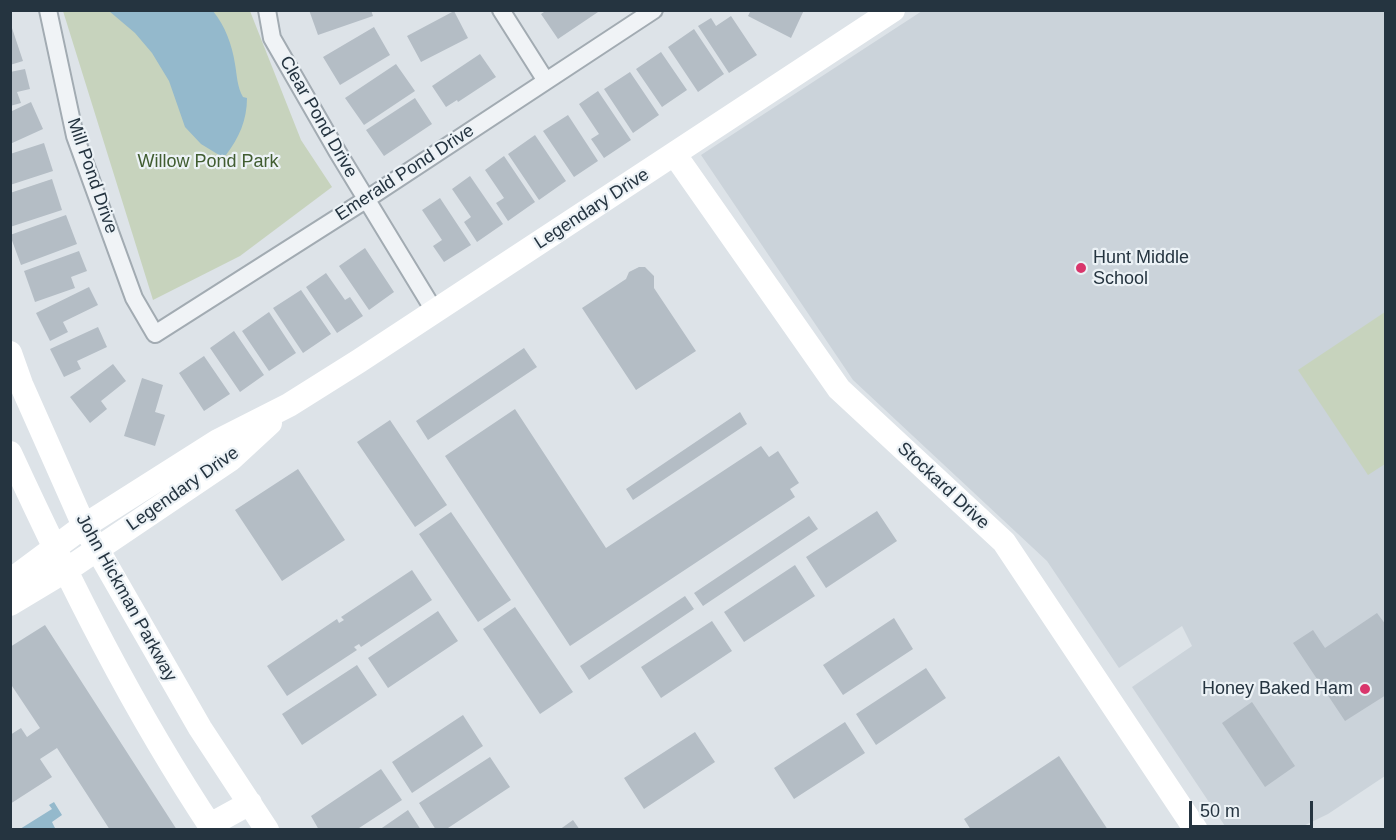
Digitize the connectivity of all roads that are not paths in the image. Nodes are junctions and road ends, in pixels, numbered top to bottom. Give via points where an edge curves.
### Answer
1 (48, 10) edge
2 (267, 10) edge
3 (501, 10) edge
4 (654, 10) edge
5 (893, 10) edge
6 (546, 81) junction
7 (675, 155) junction
8 (367, 199) junction
9 (435, 312) junction
10 (154, 334) joint
11 (10, 353) edge
12 (289, 405) junction
13 (10, 453) edge
14 (84, 526) junction
15 (54, 548) junction
16 (97, 549) junction
17 (65, 571) junction
18 (10, 580) edge
19 (10, 604) edge
20 (250, 803) junction
21 (211, 827) edge
22 (267, 830) edge
23 (1196, 830) edge

1 - 10 street, Mill Pond Drive via 75,136 134,298
2 - 8 street, Clear Pond Drive via 272,38
3 - 6 street
4 - 6 street, Emerald Pond Drive
5 - 7 street, Legendary Drive
6 - 8 street, Emerald Pond Drive
7 - 9 street, Legendary Drive
7 - 23 street, Stockard Drive via 839,389 1004,542
8 - 9 street, Clear Pond Drive
8 - 10 street, Emerald Pond Drive
9 - 12 street, Legendary Drive
11 - 14 street, John Hickman Parkway
12 - 14 street, Legendary Drive via 218,441
12 - 16 street, Legendary Drive via 231,459
13 - 15 street, John Hickman Parkway
14 - 15 street, Legendary Drive
14 - 16 street, John Hickman Parkway
15 - 17 street, John Hickman Parkway
15 - 18 street, Legendary Drive
16 - 17 street, Legendary Drive
16 - 20 street, John Hickman Parkway via 200,728
17 - 19 street, Legendary Drive
17 - 21 street, John Hickman Parkway via 167,758
20 - 21 street
20 - 22 street, John Hickman Parkway

